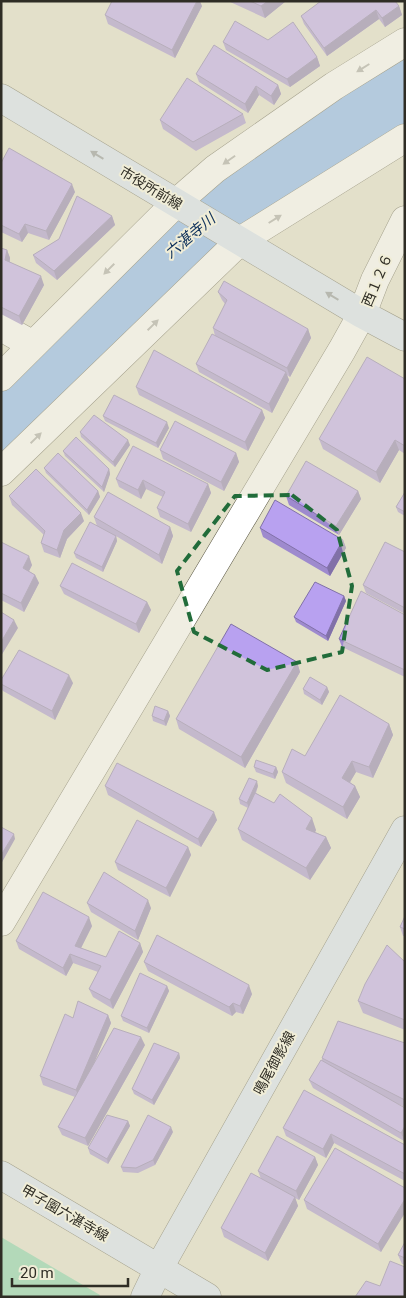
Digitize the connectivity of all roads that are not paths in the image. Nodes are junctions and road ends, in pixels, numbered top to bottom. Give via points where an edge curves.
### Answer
1 (405, 42) edge
2 (1, 98) edge
3 (405, 138) edge
4 (179, 205) junction
5 (405, 220) edge
6 (235, 237) junction
7 (362, 314) junction
8 (1, 327) edge
9 (405, 337) edge
10 (33, 345) junction
11 (1, 377) edge
12 (1, 472) edge
13 (405, 830) edge
14 (1, 922) edge
15 (1, 1176) edge
16 (160, 1268) junction
17 (145, 1297) edge
18 (207, 1297) edge

1 -> 4 street via 318,97 215,169
4 -> 2 street, 市役所前線
6 -> 3 street
4 - 6 street, 市役所前線
4 -> 10 street
5 - 7 street, 西１２６
7 -> 6 street, 市役所前線
12 -> 6 street
7 - 9 street, 市役所前線
7 - 14 street, 西１２６
8 - 10 street
10 - 11 street
13 - 16 street, 鳴尾御影線
15 - 16 street, 甲子園六湛寺線
16 - 17 street, 鳴尾御影線
16 - 18 street, 甲子園六湛寺線

